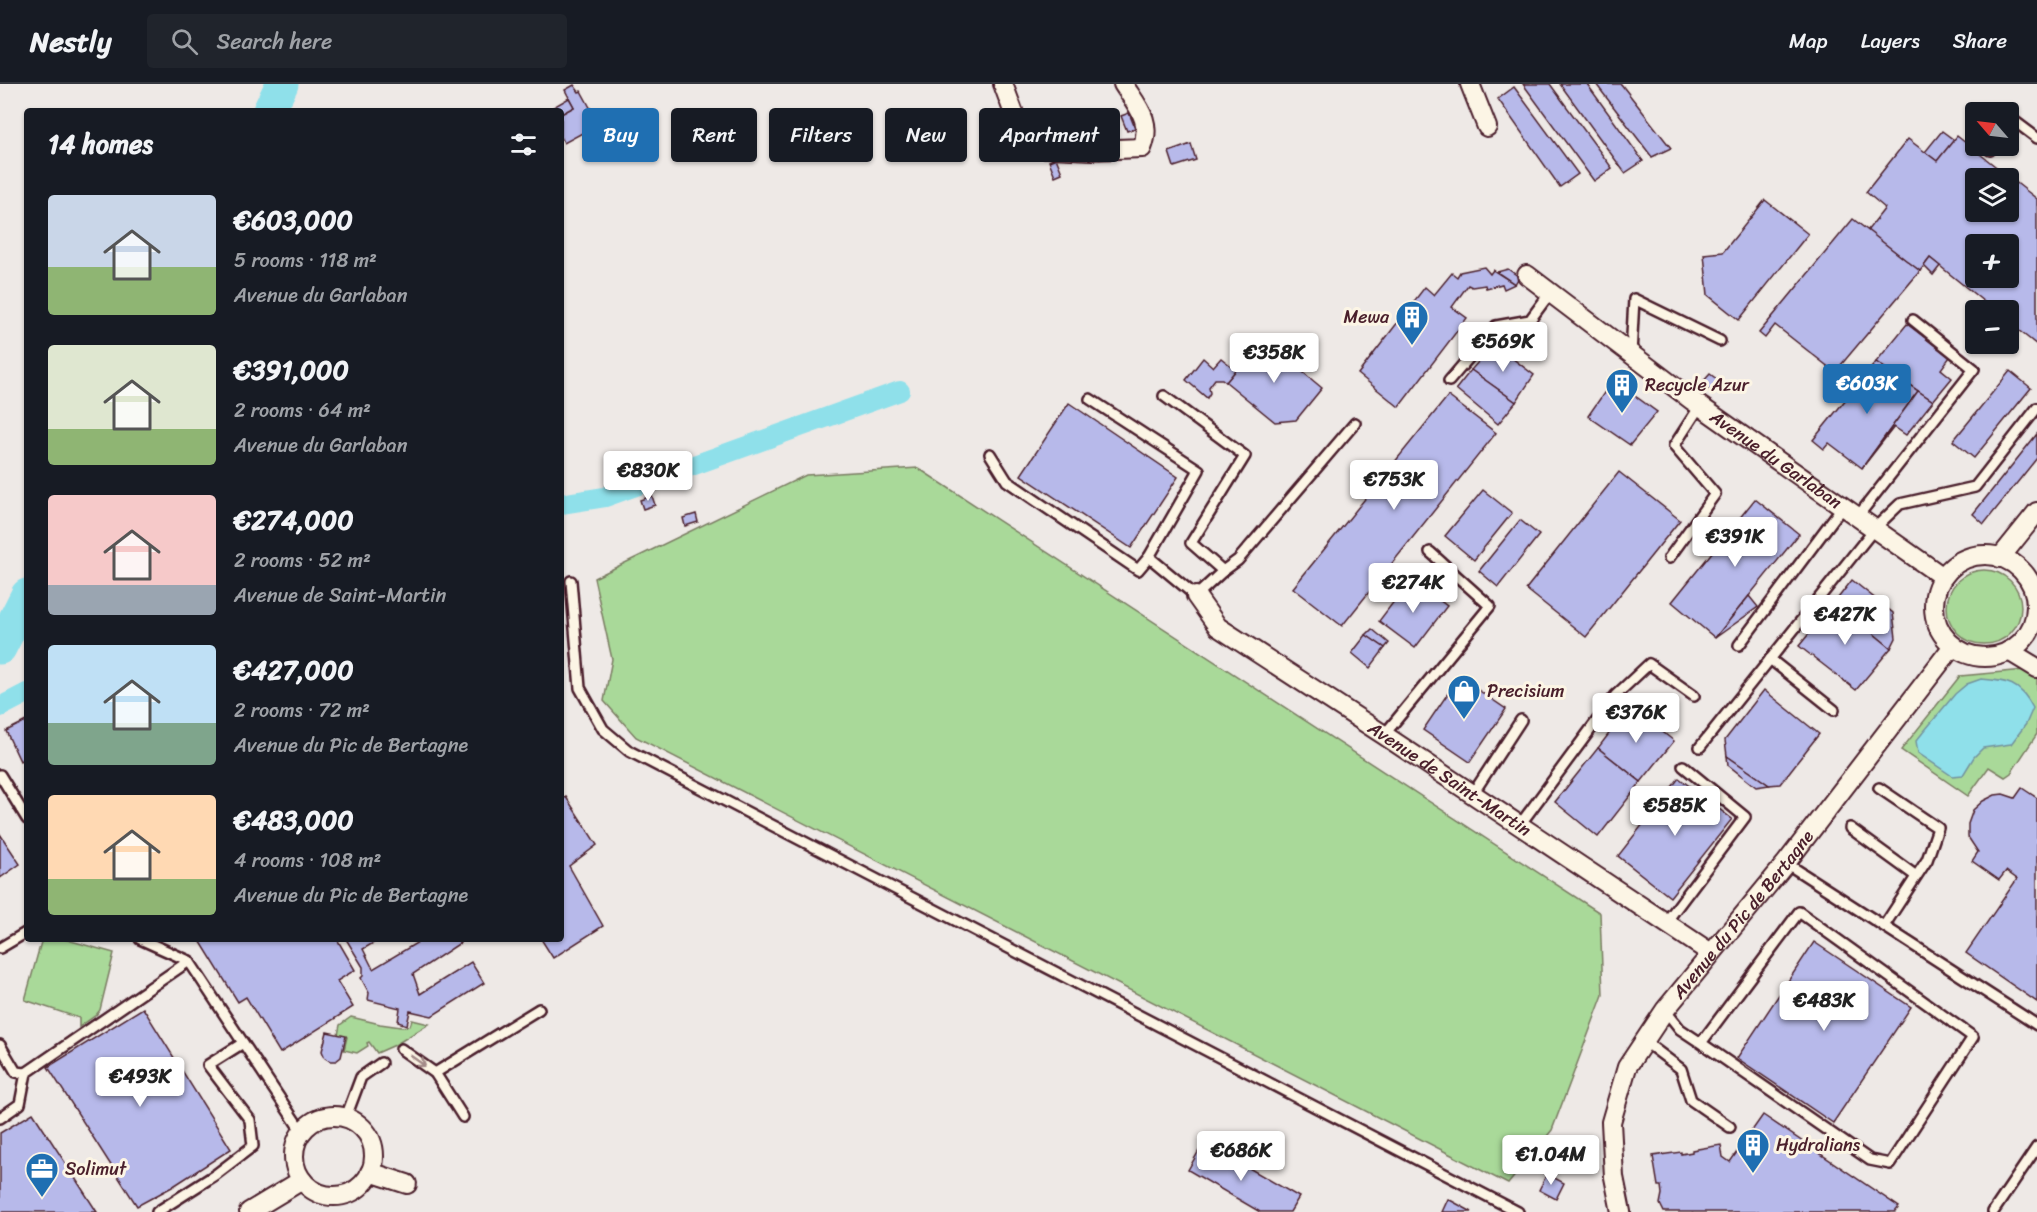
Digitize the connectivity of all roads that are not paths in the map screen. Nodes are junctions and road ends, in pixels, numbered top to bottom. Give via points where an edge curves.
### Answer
1 (1004, 84) edge
2 (1122, 84) edge
3 (1470, 84) edge
4 (2019, 124) edge
5 (1487, 127) dead end
6 (2037, 138) edge
7 (1527, 275) dead end
8 (1550, 293) junction
9 (1913, 320) dead end
10 (1720, 341) dead end
11 (1631, 354) junction
12 (1449, 381) dead end
13 (1164, 396) dead end
14 (1090, 399) dead end
15 (1700, 406) junction
16 (2037, 408) edge
17 (1355, 423) dead end
18 (990, 454) dead end
19 (1850, 511) junction
20 (2037, 512) edge
21 (1875, 528) junction
22 (1430, 552) dead end
23 (1149, 556) junction
24 (1669, 558) dead end
25 (2000, 558) junction
26 (1223, 571) junction
27 (1943, 577) junction
28 (571, 581) dead end
29 (2034, 582) edge
30 (1196, 596) junction
31 (2036, 613) edge
32 (1739, 645) dead end
33 (1953, 646) junction
34 (2009, 651) junction
35 (1770, 659) junction
36 (2037, 668) edge
37 (1694, 696) dead end
38 (1834, 710) dead end
39 (1521, 720) dead end
40 (1384, 735) junction
41 (1700, 747) dead end
42 (1683, 766) dead end
43 (0, 775) edge
44 (1879, 788) dead end
45 (1472, 795) junction
46 (24, 814) edge
47 (1519, 826) junction
48 (1850, 828) dead end
49 (1786, 862) junction
50 (1916, 876) junction
51 (1666, 922) junction
52 (1884, 926) junction
53 (24, 934) edge
54 (147, 942) edge
55 (0, 948) edge
56 (1711, 953) junction
57 (189, 961) junction
58 (539, 1009) dead end
59 (1665, 1010) junction
60 (2037, 1025) edge
61 (1644, 1041) junction
62 (243, 1043) junction
63 (1701, 1043) junction
64 (0, 1045) edge
65 (401, 1049) dead end
66 (381, 1063) dead end
67 (26, 1073) junction
68 (435, 1073) junction
69 (346, 1117) junction
70 (463, 1117) dead end
71 (0, 1118) edge
72 (1730, 1127) dead end
73 (302, 1132) junction
74 (2037, 1147) edge
75 (370, 1172) junction
76 (302, 1180) junction
77 (407, 1184) dead end
78 (158, 1212) edge
79 (249, 1212) edge
80 (1518, 1212) edge
81 (1621, 1212) edge
82 (1993, 1212) edge

1 - 2 street via 1019,126 1033,147 1142,148 1147,136 1143,115
3 - 5 street
4 - 6 lane
7 - 8 street, Avenue du Garlaban
8 - 11 street, Avenue du Garlaban
8 - 12 lane via 1530,320 1496,326
9 - 19 lane via 1974,369
10 - 11 lane via 1634,299
11 - 15 street, Avenue du Garlaban
13 - 26 lane via 1245,456 1191,543
14 - 23 lane via 1199,470
15 - 19 street, Avenue du Garlaban
15 - 24 lane via 1674,446 1715,494
16 - 21 lane via 1975,487 1900,504
17 - 26 lane via 1238,560
18 - 23 lane via 1007,480 1138,570
19 - 21 street, Avenue du Garlaban
19 - 32 lane
20 - 25 street
21 - 27 street, Avenue du Garlaban
21 - 35 lane
22 - 40 lane via 1490,606
23 - 30 lane
25 - 27 street via 1975,556 1952,567
25 - 29 street
26 - 30 lane
27 - 33 street via 1935,594 1934,614 1937,626
28 - 80 lane via 580,688 603,729 629,751
29 - 31 street
30 - 40 street, Avenue de Saint-Martin via 1218,627
31 - 34 street via 2027,635
33 - 34 street via 1980,657
33 - 49 street, Avenue du Pic de Bertagne
34 - 36 street
35 - 38 lane
35 - 41 lane
37 - 47 lane via 1649,664 1616,695
39 - 45 lane
40 - 45 street, Avenue de Saint-Martin
42 - 51 lane via 1745,817
43 - 46 lane
44 - 50 lane via 1938,828 1927,860
45 - 47 street, Avenue de Saint-Martin
47 - 51 street, Avenue de Saint-Martin
48 - 50 lane
49 - 52 lane
49 - 56 street, Avenue du Pic de Bertagne
50 - 52 lane
51 - 56 street, Avenue de Saint-Martin
52 - 60 lane
53 - 55 lane
54 - 57 lane
56 - 59 street, Avenue du Pic de Bertagne
57 - 62 lane
57 - 67 lane
58 - 68 lane
59 - 61 street, Avenue du Pic de Bertagne
59 - 63 lane via 1680,1029
61 - 72 lane via 1681,1068 1691,1100
61 - 81 street, Avenue du Pic de Bertagne via 1626,1067 1611,1122 1614,1177
62 - 73 lane
62 - 78 lane via 208,1065 250,1120 253,1146
63 - 63 lane via 1798,912 1973,1037 1890,1164 1870,1160
64 - 67 lane via 16,1072
65 -> 68 lane
66 - 69 lane via 361,1077
67 - 71 lane via 20,1104
68 - 70 lane
69 - 73 street via 319,1118
69 - 75 street via 370,1137 374,1160
73 - 76 street via 295,1149
74 - 82 lane
75 - 76 street via 357,1189 336,1196 317,1192
75 - 77 street
76 - 79 street

